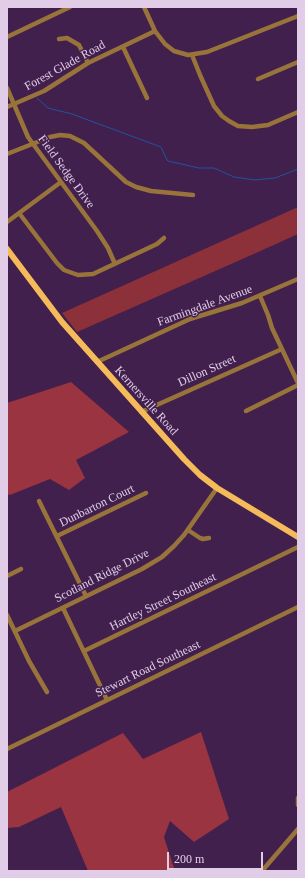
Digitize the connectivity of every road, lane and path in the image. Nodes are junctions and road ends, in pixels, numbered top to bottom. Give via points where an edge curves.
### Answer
1 (70, 7) edge
2 (144, 7) edge
3 (298, 16) edge
4 (155, 31) junction
5 (7, 37) edge
6 (59, 39) dead end
7 (122, 47) junction
8 (192, 55) junction
9 (298, 62) edge
10 (88, 63) junction
11 (258, 79) dead end
12 (7, 88) edge
13 (147, 98) dead end
14 (15, 104) junction
15 (7, 107) edge
16 (298, 112) edge
17 (32, 144) junction
18 (7, 154) edge
19 (61, 182) junction
20 (193, 194) dead end
21 (19, 213) junction
22 (7, 222) edge
23 (164, 238) dead end
24 (7, 249) edge
25 (115, 264) junction
26 (298, 279) edge
27 (260, 296) junction
28 (282, 349) junction
29 (97, 362) junction
30 (298, 384) edge
31 (246, 411) dead end
32 (141, 412) junction
33 (217, 488) junction
34 (146, 493) dead end
35 (39, 501) dead end
36 (188, 530) junction
37 (57, 536) junction
38 (298, 537) edge
39 (209, 538) dead end
40 (298, 547) edge
41 (21, 569) dead end
42 (7, 576) edge
43 (86, 596) junction
44 (298, 607) edge
45 (63, 608) junction
46 (7, 615) edge
47 (15, 631) junction
48 (84, 651) junction
49 (47, 692) dead end
50 (107, 700) junction
51 (7, 749) edge
52 (298, 798) edge
53 (298, 805) edge
54 (298, 829) edge
55 (262, 871) edge

1 - 5 street
2 - 4 street
3 - 8 street via 207,52
4 - 7 street, Forest Glade Road
4 - 8 street via 174,51
6 - 10 street via 67,38 79,45
7 - 10 street, Forest Glade Road
7 - 13 street
8 - 16 street via 214,106 222,116 238,126 268,125
9 - 11 street
10 - 14 street, Forest Glade Road via 44,91
12 - 14 street, Field Sedge Drive
14 - 15 street, Forest Glade Road
14 - 17 street, Field Sedge Drive
17 - 18 street
17 - 19 street, Field Sedge Drive
17 - 20 street via 55,136 70,136 84,143 126,182 136,188
19 - 21 street
19 - 25 street, Field Sedge Drive via 103,239
21 - 22 street
21 - 25 street via 56,263 69,272 88,275
23 - 25 street via 157,244
24 - 29 main road, Kernersville Road via 62,322
26 - 27 street, Farmingdale Avenue
27 - 28 street
27 - 29 street, Farmingdale Avenue via 190,319
28 - 30 street
28 - 32 street, Dillon Street
29 - 32 main road, Kernersville Road
30 - 31 street
32 - 33 main road, Kernersville Road via 200,475
33 - 36 street, Scotland Ridge Drive
33 - 38 main road, Kernersville Road
34 - 37 street, Dunbarton Court
35 - 37 street
36 - 39 street via 200,538
36 - 43 street, Scotland Ridge Drive via 156,561
37 - 43 street
40 - 48 street, Hartley Street Southeast
41 - 42 street
43 - 45 street, Scotland Ridge Drive
44 - 50 street, Stewart Road Southeast
45 - 47 street, Scotland Ridge Drive
45 - 48 street
46 - 47 street
47 - 49 street
48 - 50 street
50 - 51 street, Stewart Road Southeast
52 - 53 street
54 - 55 street

